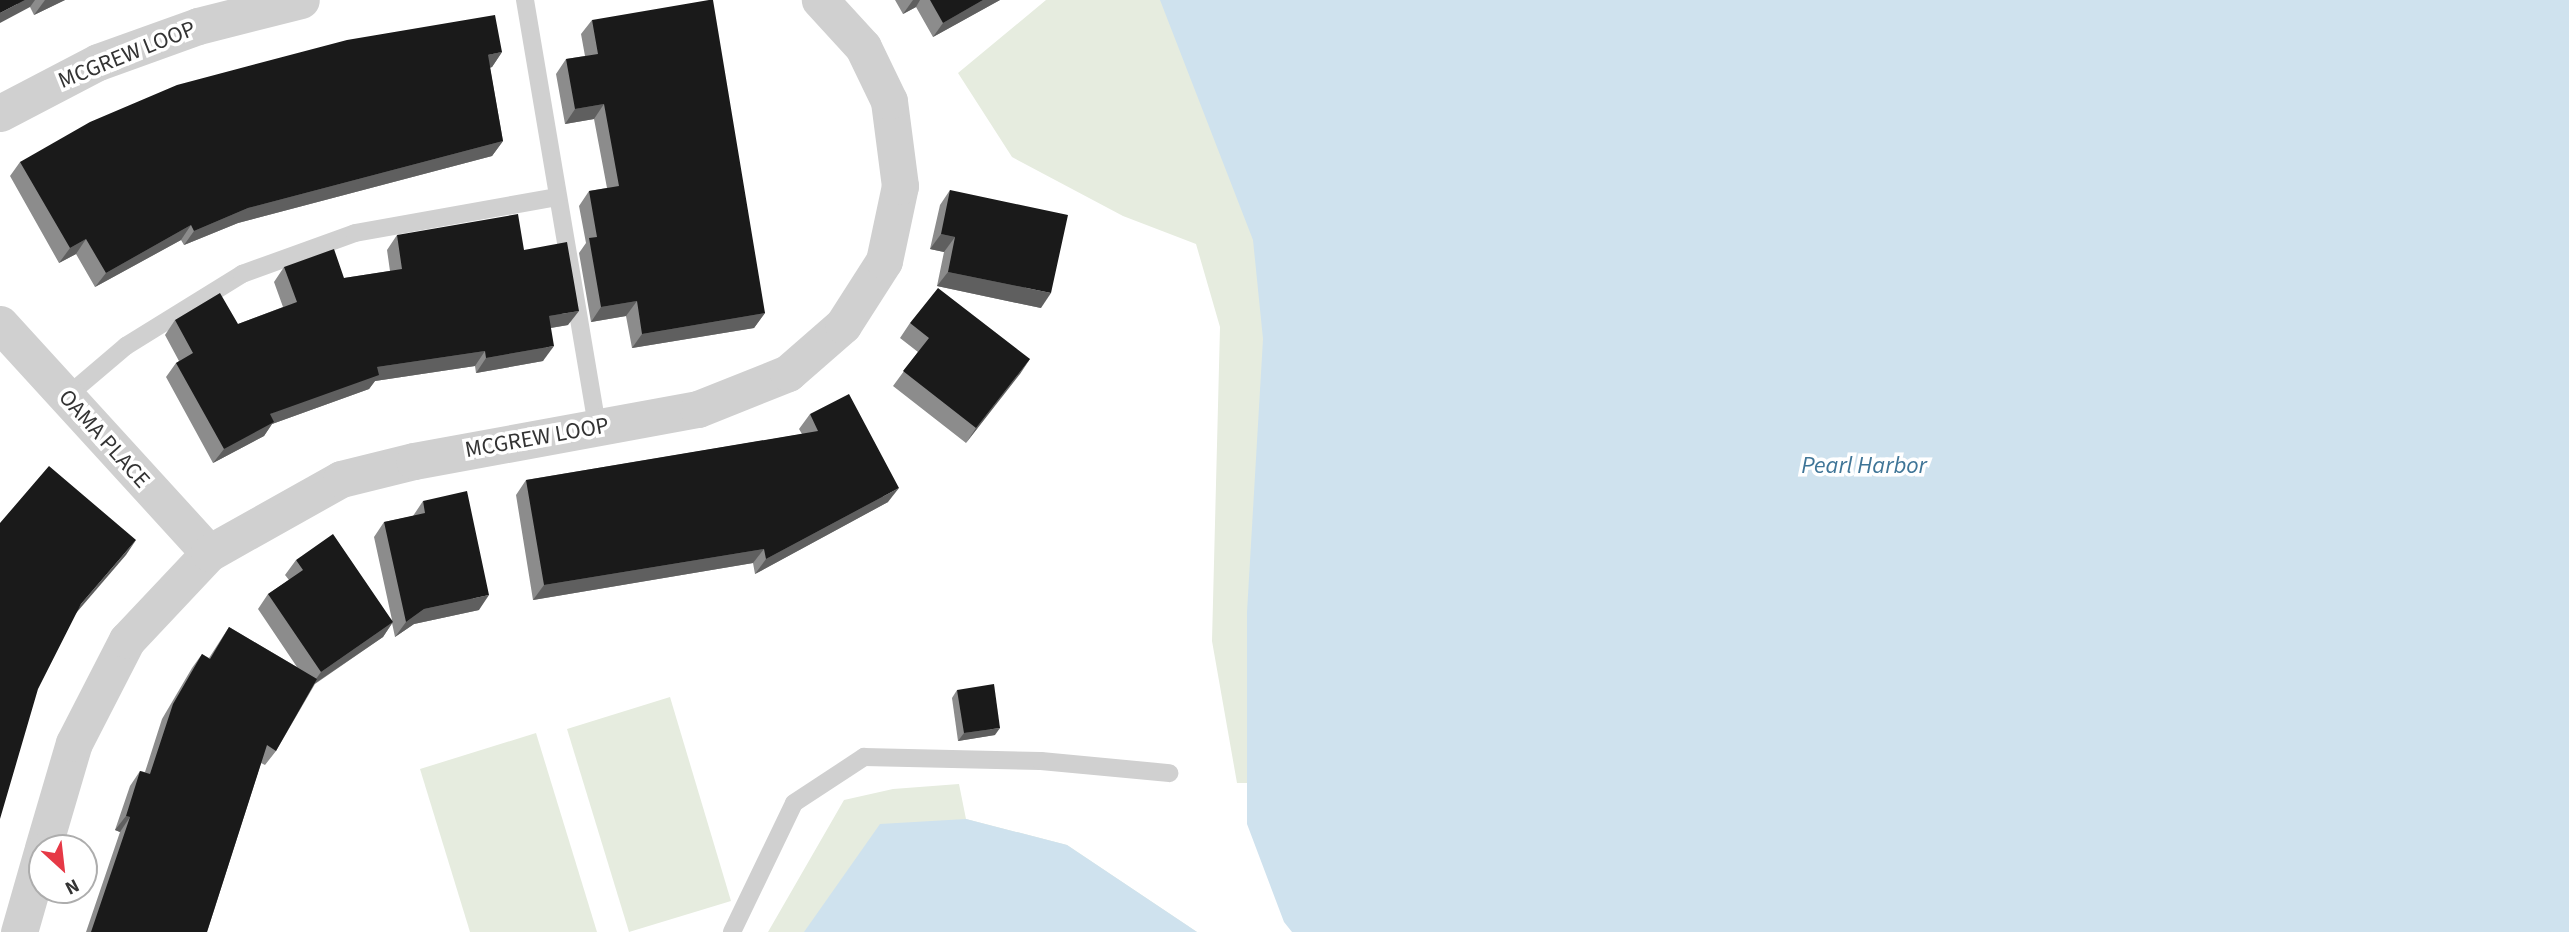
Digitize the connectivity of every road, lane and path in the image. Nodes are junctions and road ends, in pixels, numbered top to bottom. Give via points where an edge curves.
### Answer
1 (301, 0) edge
2 (525, 0) edge
3 (820, 0) edge
4 (0, 113) edge
5 (558, 197) junction
6 (0, 324) edge
7 (66, 397) junction
8 (597, 427) junction
9 (209, 553) junction
10 (1169, 773) dead end
11 (48, 834) edge
12 (28, 901) edge
13 (19, 932) edge
14 (732, 932) edge

1 - 4 street, MCGREW LOOP via 198,26 98,62
2 - 5 lane
3 - 8 street, MCGREW LOOP via 863,47 889,101 900,186 884,261 843,325 788,373 698,409
5 - 7 lane via 355,233 242,274 126,346
5 - 8 lane
6 - 7 street, OAMA PLACE
7 - 9 street, OAMA PLACE
8 - 9 street, MCGREW LOOP via 341,479
9 - 11 street, MCGREW LOOP via 127,640 74,743
10 - 14 lane via 1041,761 864,757 794,803
12 - 13 street, MCGREW LOOP

